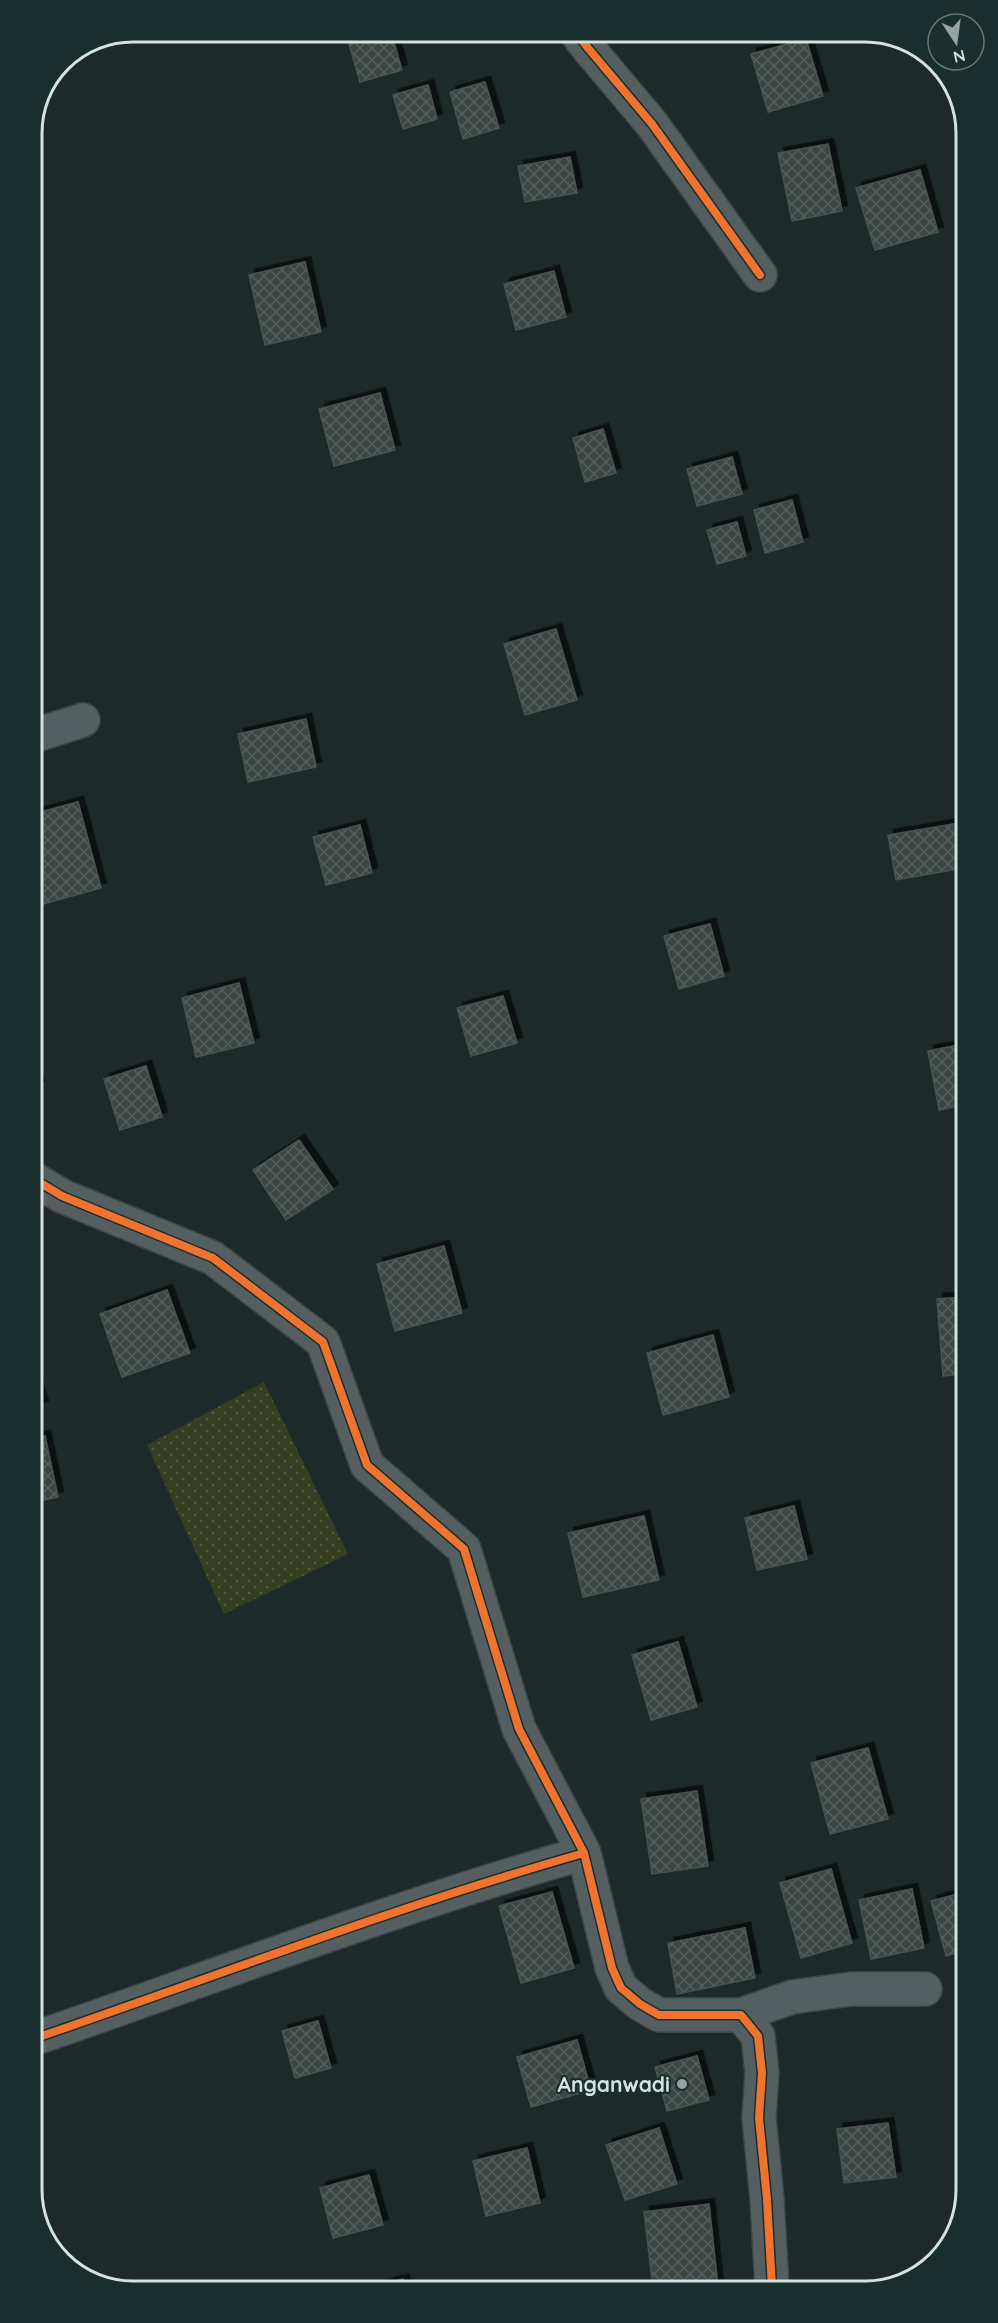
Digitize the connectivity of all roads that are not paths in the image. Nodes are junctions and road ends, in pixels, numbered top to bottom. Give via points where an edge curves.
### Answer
1 (584, 42) edge
2 (760, 275) dead end
3 (83, 720) dead end
4 (42, 733) edge
5 (42, 1184) edge
6 (584, 1853) junction
7 (925, 1989) dead end
8 (741, 2015) junction
9 (42, 2036) edge
10 (772, 2281) edge

1 - 2 street via 652,124
3 - 4 street
5 - 6 street via 62,1196 213,1258 323,1342 368,1464 464,1549 519,1729
6 - 8 street via 612,1968 621,1988 659,2014
6 - 9 street via 360,1923
7 - 8 street via 842,1990 792,1997
8 - 10 street via 758,2036 762,2073 759,2118

